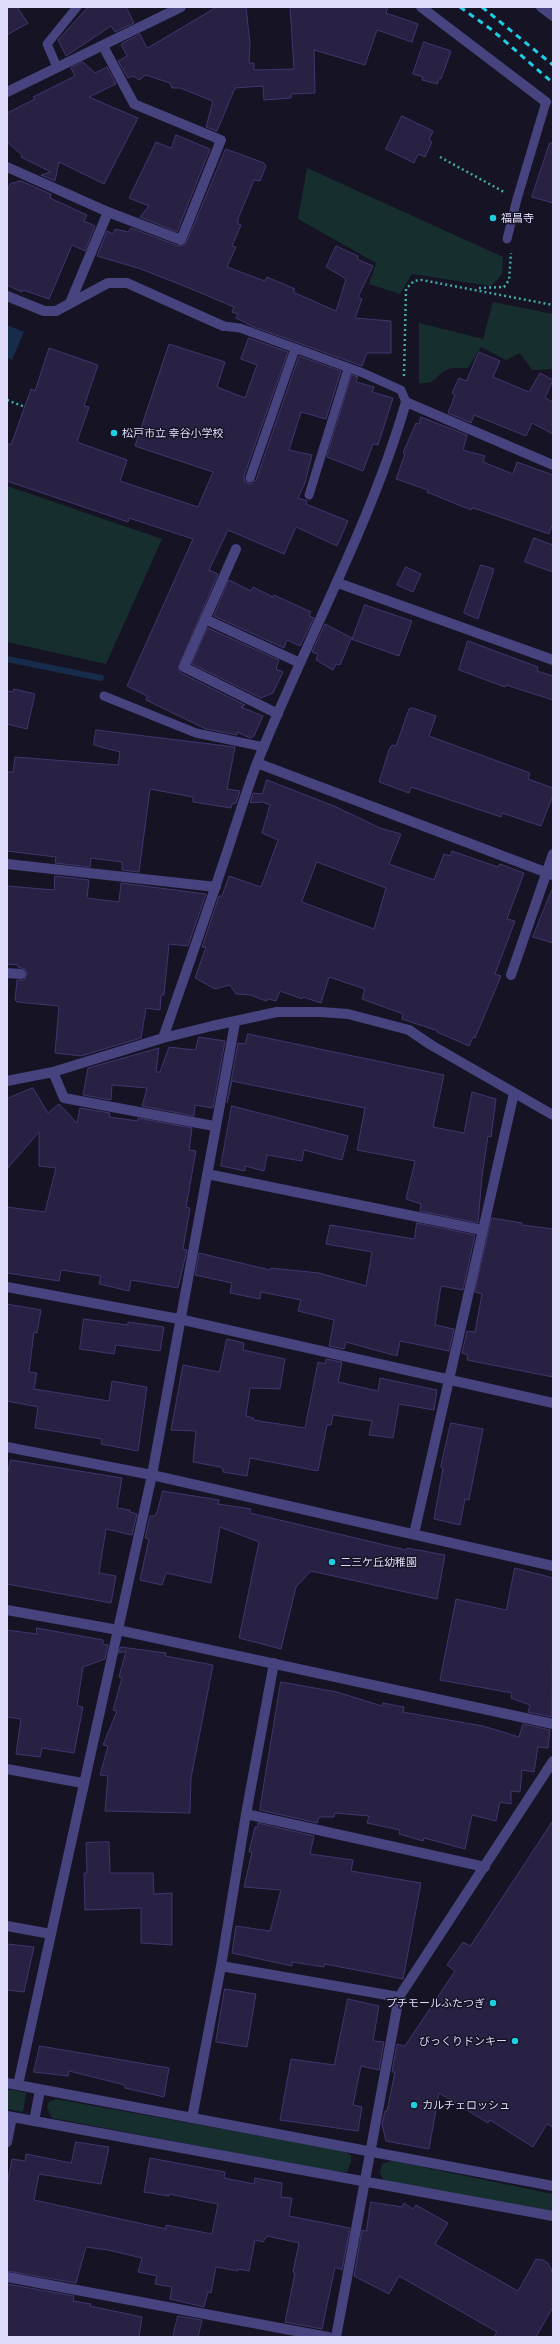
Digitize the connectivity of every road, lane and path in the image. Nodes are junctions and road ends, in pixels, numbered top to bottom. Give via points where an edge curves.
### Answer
1 (77, 7) edge
2 (181, 7) edge
3 (421, 7) edge
4 (541, 7) edge
5 (553, 16) edge
6 (103, 46) junction
7 (57, 67) junction
8 (7, 92) edge
9 (546, 102) joint
10 (440, 157) dead end
11 (7, 167) edge
12 (517, 199) junction
13 (108, 212) junction
14 (507, 239) joint
15 (473, 289) junction
16 (7, 296) edge
17 (70, 303) junction
18 (553, 305) edge
19 (224, 326) joint
20 (295, 349) junction
21 (348, 369) junction
22 (401, 390) junction
23 (7, 400) edge
24 (406, 402) junction
25 (25, 406) dead end
26 (553, 465) edge
27 (250, 478) dead end
28 (309, 495) dead end
29 (236, 549) dead end
30 (338, 583) junction
31 (205, 618) junction
32 (553, 660) edge
33 (300, 663) junction
34 (104, 696) dead end
35 (278, 714) junction
36 (264, 747) junction
37 (257, 763) junction
38 (553, 854) edge
39 (7, 864) edge
40 (550, 874) edge
41 (216, 887) junction
42 (7, 973) edge
43 (21, 974) dead end
44 (511, 975) dead end
45 (234, 1023) junction
46 (163, 1038) junction
47 (53, 1072) junction
48 (7, 1081) edge
49 (514, 1093) junction
50 (553, 1115) edge
51 (214, 1126) junction
52 (207, 1174) junction
53 (482, 1230) junction
54 (7, 1287) edge
55 (179, 1319) junction
56 (449, 1381) junction
57 (553, 1403) edge
58 (7, 1447) edge
59 (152, 1475) junction
60 (414, 1534) junction
61 (553, 1566) edge
62 (7, 1610) edge
63 (118, 1630) junction
64 (274, 1663) junction
65 (553, 1724) edge
66 (553, 1761) edge
67 (7, 1769) edge
68 (82, 1783) junction
69 (246, 1814) junction
70 (485, 1867) junction
71 (7, 1926) edge
72 (50, 1934) junction
73 (221, 1966) junction
74 (399, 1997) junction
75 (7, 2083) edge
76 (18, 2085) junction
77 (40, 2090) junction
78 (9, 2116) edge
79 (192, 2118) junction
80 (34, 2121) junction
81 (7, 2142) edge
82 (371, 2151) junction
83 (365, 2181) junction
84 (553, 2186) edge
85 (553, 2216) edge
86 (7, 2277) edge
87 (328, 2337) edge
88 (336, 2337) edge

1 - 7 lane via 47,44
2 - 6 street
3 - 9 street
4 - 5 street
6 - 7 street
6 - 13 street via 134,104 221,140 181,240
7 - 8 street
9 - 12 lane
10 - 12 path
11 - 13 street
12 - 14 lane
13 - 17 street
14 - 15 path via 511,251 509,280 504,287
15 - 18 path
15 - 22 path via 422,280 414,281 406,289 406,337
16 - 17 street via 44,311 56,311
17 - 19 street via 108,283 127,283
19 - 20 lane via 240,328
20 - 21 lane
20 - 27 lane
21 - 22 lane
21 - 28 lane
22 - 24 lane
23 - 25 path
24 - 26 street
24 - 30 street via 394,443
29 - 31 street
30 - 32 street
30 - 33 street
31 - 33 street
31 - 35 street via 184,667
33 - 35 street
34 - 36 lane via 196,733
35 - 36 street
36 - 37 street
37 - 40 street
37 - 41 street
38 - 40 street
39 - 41 street
40 - 44 street
41 - 46 street
42 - 43 street
45 - 46 street
45 - 49 street via 277,1012 348,1014 409,1030
45 - 51 street
46 - 47 street
47 - 48 street
47 - 51 street via 64,1098
49 - 50 street
49 - 53 street
51 - 52 street
52 - 53 street
52 - 55 street
53 - 56 street
54 - 55 street
55 - 56 street
55 - 59 street
56 - 57 street
56 - 60 street
58 - 59 street
59 - 60 street
59 - 63 street
60 - 61 street
62 - 63 street
63 - 64 street
63 - 68 street
64 - 65 street
64 - 69 street
66 - 70 street
67 - 68 street
68 - 72 street
69 - 70 street
69 - 73 street
70 - 74 street
71 - 72 street
72 - 76 street
73 - 74 street
73 - 79 street
74 - 82 street
75 - 76 street
76 - 77 street
77 - 79 street
77 - 80 street
78 - 80 street
78 - 81 street
79 - 82 street
80 - 83 street
82 - 83 street
82 - 84 street
83 - 85 street
83 - 88 street
86 - 87 street

